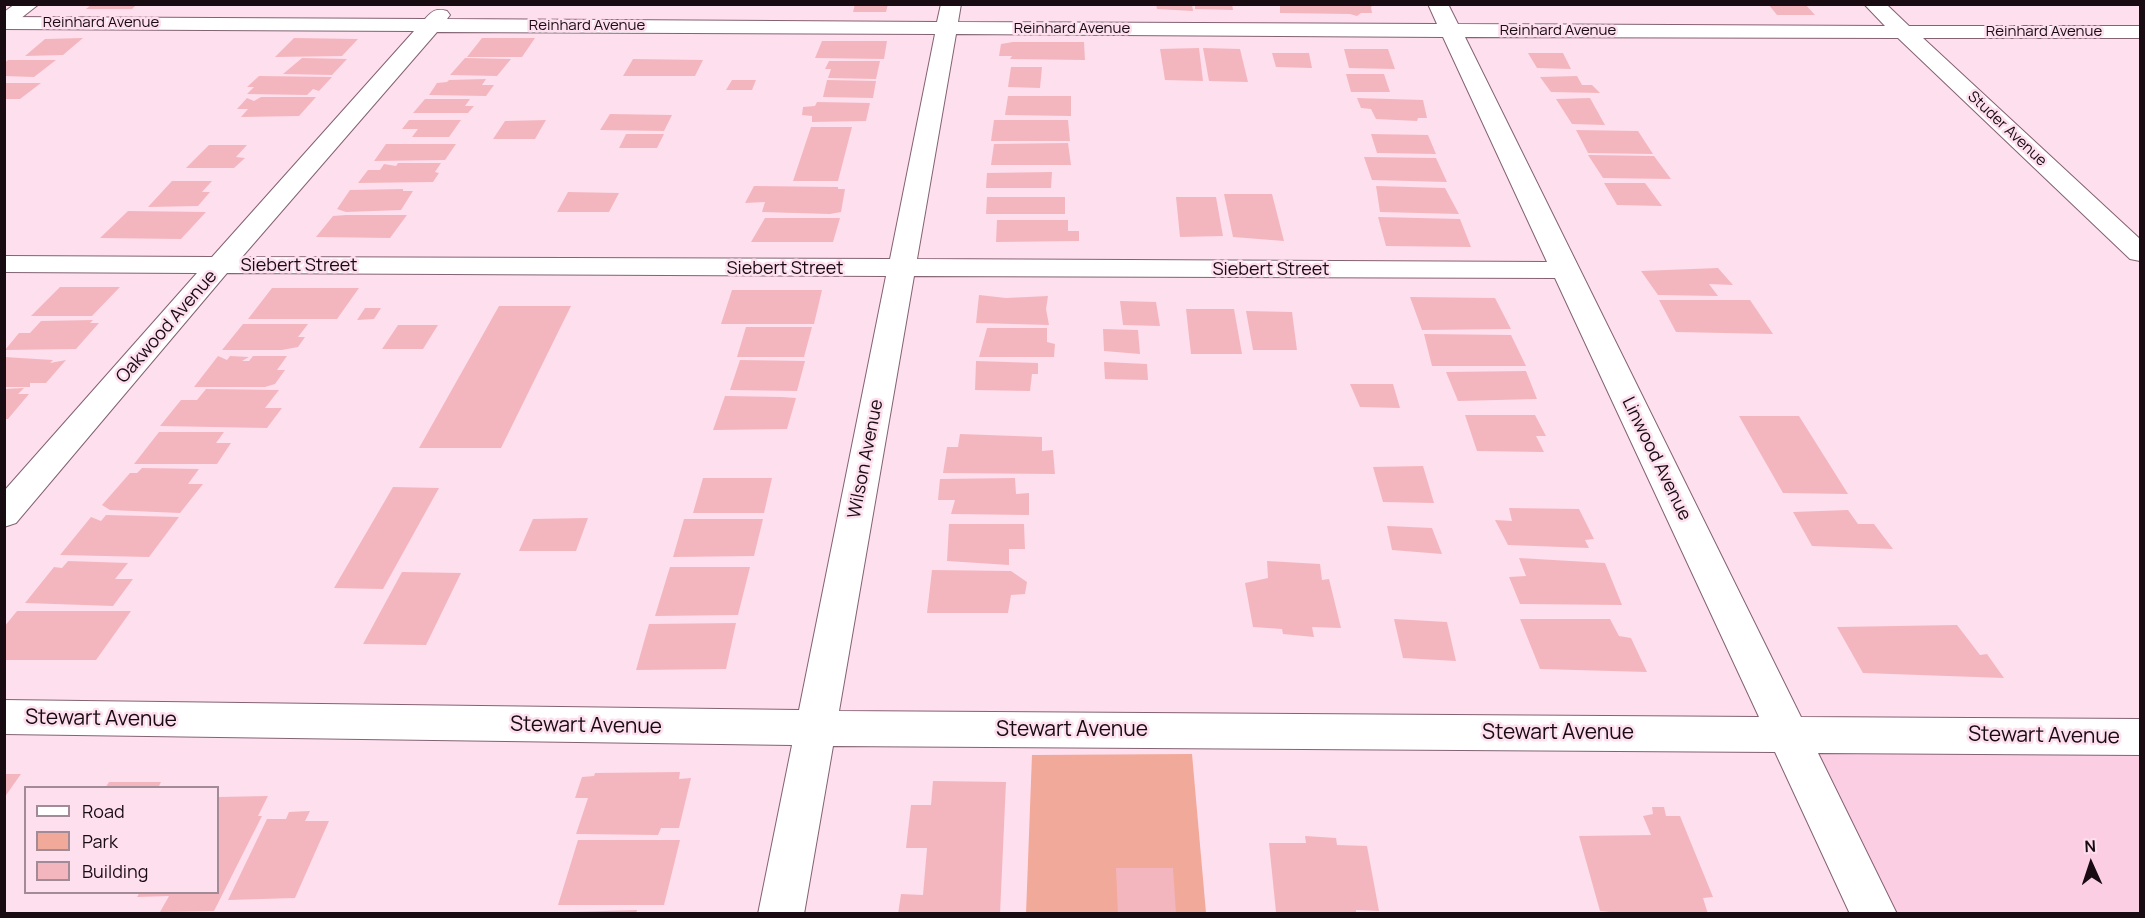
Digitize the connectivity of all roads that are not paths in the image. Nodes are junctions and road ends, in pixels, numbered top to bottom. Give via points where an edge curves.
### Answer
1 (29, 4) edge
2 (449, 4) edge
3 (1874, 4) edge
4 (948, 16) edge
5 (1445, 18) edge
6 (4, 22) edge
7 (431, 25) junction
8 (1903, 32) junction
9 (2140, 32) edge
10 (2140, 253) edge
11 (4, 264) edge
12 (220, 266) junction
13 (901, 269) junction
14 (1565, 270) junction
15 (4, 514) edge
16 (4, 717) edge
17 (815, 728) junction
18 (1789, 734) junction
19 (2140, 737) edge
20 (781, 914) edge
21 (1874, 914) edge

1 - 6 street
2 - 7 street, Oakwood Avenue
3 - 8 street, Studer Avenue
4 - 5 street, Reinhard Avenue
4 - 7 street, Reinhard Avenue
4 - 13 street, Wilson Avenue
5 - 8 street, Reinhard Avenue
5 - 14 street, Linwood Avenue
6 - 7 street, Reinhard Avenue
7 - 12 street, Oakwood Avenue
8 - 9 street, Reinhard Avenue
8 - 10 street, Studer Avenue
11 - 12 street, Siebert Street
12 - 13 street, Siebert Street
12 - 15 street, Oakwood Avenue
13 - 14 street, Siebert Street
13 - 17 street, Wilson Avenue
14 - 18 street, Linwood Avenue
16 - 17 street, Stewart Avenue
17 - 18 street, Stewart Avenue
17 - 20 street, Wilson Avenue
18 - 19 street, Stewart Avenue
18 - 21 street, Linwood Avenue

